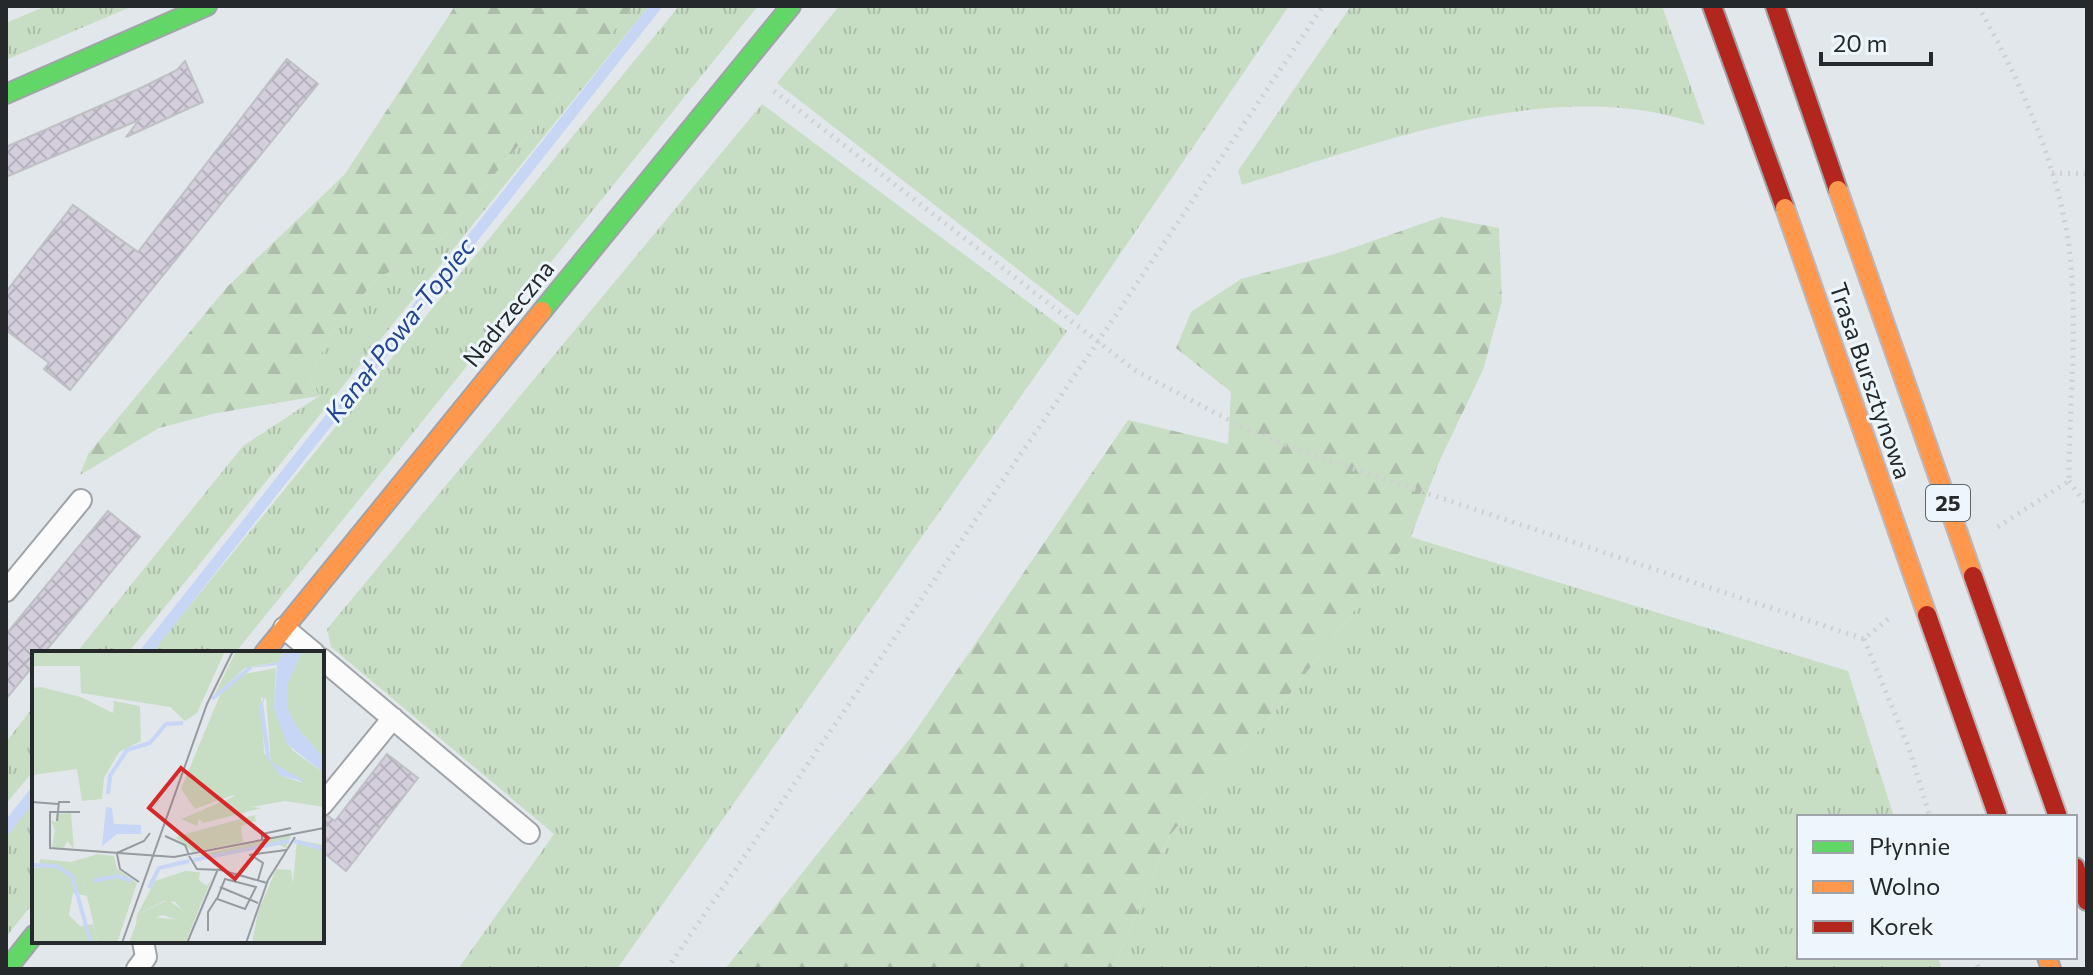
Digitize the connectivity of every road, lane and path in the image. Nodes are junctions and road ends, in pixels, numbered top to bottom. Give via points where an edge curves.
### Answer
1 (207, 6) edge
2 (791, 6) edge
3 (1323, 6) edge
4 (1712, 6) edge
5 (1775, 6) edge
6 (1978, 6) edge
7 (742, 66) junction
8 (6, 94) edge
9 (2052, 173) junction
10 (2087, 174) edge
11 (1097, 343) junction
12 (2069, 481) junction
13 (81, 500) dead end
14 (2087, 506) edge
15 (1990, 534) dead end
16 (6, 591) edge
17 (1899, 610) dead end
18 (284, 628) junction
19 (1864, 639) junction
20 (266, 651) edge
21 (312, 651) edge
22 (324, 661) edge
23 (393, 718) junction
24 (324, 803) edge
25 (1929, 815) edge
26 (1997, 815) edge
27 (2057, 815) edge
28 (529, 833) dead end
29 (2077, 873) edge
30 (2087, 901) edge
31 (32, 938) edge
32 (143, 943) edge
33 (7, 969) edge
34 (137, 969) edge
35 (667, 969) edge

1 - 8 main road
2 - 7 main road, Nadrzeczna
3 - 11 path
4 - 26 main road, Trasa Bursztynowa / 25, bridge
5 - 27 main road, Trasa Bursztynowa / 25, bridge
6 - 9 path
7 - 11 path
7 - 18 main road, Nadrzeczna
9 - 10 path
9 - 12 path via 2070,254
11 - 19 path via 1157,384 1246,429
11 - 35 path
12 - 14 path
12 - 15 path via 2012,514
13 - 16 lane
17 - 19 path
18 - 20 main road, Nadrzeczna
18 - 21 lane
19 - 25 path via 1909,748
22 - 23 lane
23 - 24 lane
23 - 28 lane
29 - 30 main road
31 - 33 main road
32 - 34 lane via 146,957

